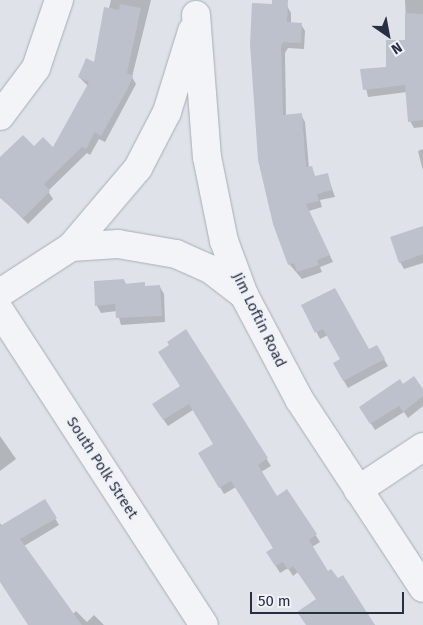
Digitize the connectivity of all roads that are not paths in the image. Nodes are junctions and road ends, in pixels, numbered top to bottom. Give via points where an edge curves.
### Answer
1 (59, 0) edge
2 (198, 8) edge
3 (0, 116) edge
4 (71, 247) junction
5 (0, 293) edge
6 (244, 295) junction
7 (0, 311) edge
8 (423, 447) edge
9 (358, 490) junction
10 (423, 588) edge
11 (204, 625) edge

1 - 3 street via 36,68
2 - 4 street via 167,112 138,168
2 - 6 street, Jim Loftin Road via 207,157 224,241
4 - 5 street
4 - 6 street via 118,244 176,254 210,269
6 - 9 street, Jim Loftin Road via 299,399
7 - 11 street, South Polk Street
8 - 9 street
9 - 10 street, Jim Loftin Road

